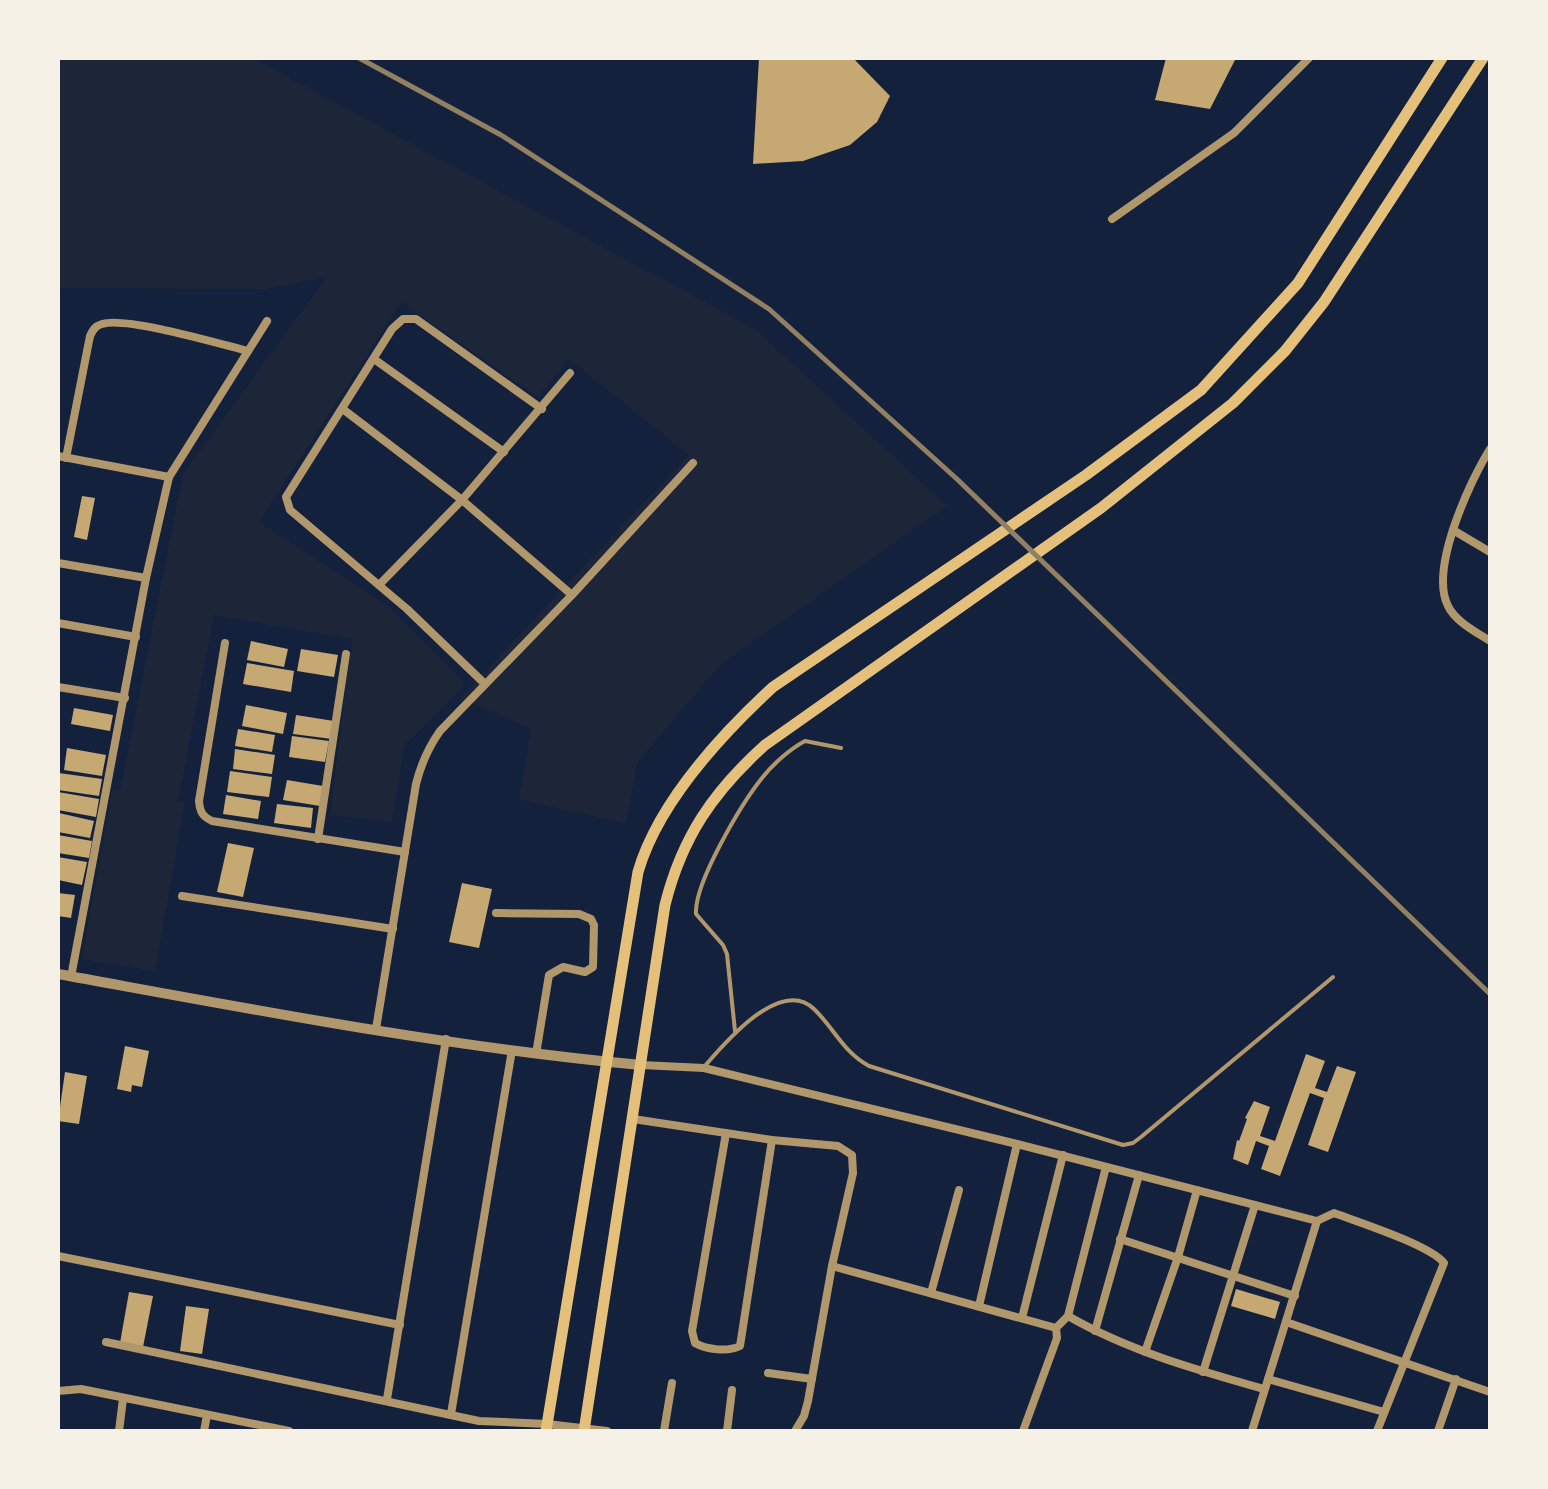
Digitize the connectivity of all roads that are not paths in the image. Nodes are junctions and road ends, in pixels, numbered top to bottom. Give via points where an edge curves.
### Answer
1 (1309, 58) edge
2 (1442, 58) edge
3 (1483, 58) edge
4 (1112, 219) dead end
5 (267, 321) dead end
6 (248, 351) junction
7 (374, 359) junction
8 (570, 373) dead end
9 (542, 409) junction
10 (344, 410) junction
11 (504, 452) junction
12 (1488, 455) edge
13 (62, 457) edge
14 (693, 463) dead end
15 (169, 477) junction
16 (462, 500) junction
17 (1453, 530) junction
18 (1490, 552) edge
19 (58, 563) edge
20 (146, 578) junction
21 (379, 585) junction
22 (572, 595) junction
23 (58, 623) edge
24 (136, 637) junction
25 (1490, 641) edge
26 (225, 643) dead end
27 (346, 654) dead end
28 (485, 684) junction
29 (58, 687) edge
30 (125, 698) junction
31 (841, 748) dead end
32 (318, 839) junction
33 (405, 852) junction
34 (182, 896) dead end
35 (496, 913) dead end
36 (393, 929) junction
37 (58, 974) edge
38 (71, 977) junction
39 (1333, 977) dead end
40 (376, 1029) junction
41 (735, 1031) junction
42 (446, 1039) junction
43 (512, 1050) junction
44 (536, 1054) junction
45 (607, 1062) junction
46 (641, 1065) junction
47 (704, 1068) junction
48 (633, 1119) junction
49 (726, 1133) junction
50 (772, 1140) junction
51 (1017, 1144) junction
52 (1063, 1155) junction
53 (1106, 1167) junction
54 (1139, 1175) junction
55 (959, 1190) dead end
56 (1197, 1190) junction
57 (1255, 1205) junction
58 (1317, 1221) junction
59 (1120, 1239) junction
60 (58, 1256) edge
61 (1178, 1257) junction
62 (832, 1266) junction
63 (1234, 1277) junction
64 (931, 1293) junction
65 (1295, 1296) junction
66 (979, 1306) junction
67 (1068, 1316) junction
68 (1022, 1318) junction
69 (1286, 1322) junction
70 (400, 1325) junction
71 (1056, 1328) junction
72 (1095, 1331) junction
73 (106, 1342) dead end
74 (1145, 1352) junction
75 (1404, 1361) junction
76 (1203, 1372) junction
77 (768, 1373) dead end
78 (812, 1379) junction
79 (1268, 1379) junction
80 (1456, 1379) junction
81 (672, 1383) dead end
82 (1264, 1389) junction
83 (732, 1390) dead end
84 (58, 1391) edge
85 (1490, 1392) edge
86 (123, 1399) junction
87 (387, 1399) junction
88 (1384, 1412) junction
89 (451, 1414) junction
90 (207, 1415) junction
91 (479, 1421) junction
92 (546, 1427) edge
93 (584, 1429) edge
94 (119, 1431) edge
95 (204, 1431) edge
96 (289, 1431) edge
97 (479, 1431) edge
98 (607, 1431) edge
99 (664, 1431) edge
100 (727, 1431) edge
101 (795, 1431) edge
102 (1023, 1431) edge
103 (1252, 1431) edge
104 (1377, 1431) edge
105 (1438, 1431) edge

1 - 4 street via 1234,133
2 - 45 main road via 1298,283 1201,390 1086,475 773,687 682,785 641,861
3 - 46 main road via 1324,302 1233,403 1101,508 765,745 729,782 689,836 671,881
5 - 6 street
6 - 13 street via 129,323 95,327
6 - 15 street
7 - 9 street via 397,323 416,319
7 - 10 street
7 - 11 street
8 - 9 street
9 - 11 street
10 - 16 street
10 - 21 street via 289,490 286,503
11 - 16 street
12 - 17 street
13 - 15 street
14 - 22 street
15 - 20 street
16 - 21 street
16 - 22 street
17 - 18 street
17 - 25 street via 1442,572 1448,606
19 - 20 street
20 - 24 street
21 - 28 street
22 - 28 street
23 - 24 street
24 - 30 street
26 - 32 street via 200,811 212,821
27 - 32 street
28 - 33 street via 440,731 421,764
29 - 30 street
30 - 38 street
31 - 41 lane via 805,741 764,775 719,847 700,890 696,914 727,954
32 - 33 street
33 - 36 street
34 - 36 street
35 - 44 street via 579,914 594,925 593,967 585,972 563,967 549,975
36 - 40 street
37 - 38 street
38 - 40 street
39 - 41 lane via 1141,1137 1123,1145 869,1066 847,1051 815,1010 801,1002 769,1008
40 - 42 street
41 - 47 lane
42 - 43 street
42 - 70 street
43 - 44 street
43 - 89 street
44 - 45 street
45 - 46 street
45 - 92 main road
46 - 47 street
46 - 48 main road
47 - 51 street
48 - 49 street
48 - 93 main road
49 - 50 street
49 - 50 street via 692,1331 701,1346 740,1346
50 - 62 street via 838,1146 852,1155 853,1173
51 - 52 street
51 - 66 street
52 - 53 street
52 - 68 street
53 - 54 street
53 - 67 street
54 - 56 street
54 - 59 street
55 - 64 street
56 - 57 street
56 - 61 street
57 - 58 street
57 - 63 street
58 - 65 street
58 - 75 street via 1334,1213 1442,1260 1444,1268
59 - 61 street
59 - 72 street
60 - 70 street
61 - 63 street
61 - 74 street
62 - 64 street
62 - 78 street
63 - 65 street
63 - 76 street
64 - 66 street
65 - 69 street
66 - 68 street
67 - 71 street
67 - 72 street
68 - 71 street
69 - 75 street
69 - 79 street
70 - 87 street
71 - 102 street via 1057,1338
72 - 74 street
73 - 87 street
74 - 76 street
75 - 80 street
75 - 88 street
76 - 82 street
77 - 78 street
78 - 101 street
79 - 82 street
79 - 88 street
80 - 85 street
80 - 105 street
81 - 99 street
82 - 103 street
83 - 100 street
84 - 86 street via 81,1389
86 - 90 street
86 - 94 street
87 - 89 street
88 - 104 street
89 - 91 street
90 - 95 street
90 - 96 street
91 - 92 street
91 - 97 street
92 - 93 street
93 - 98 street

